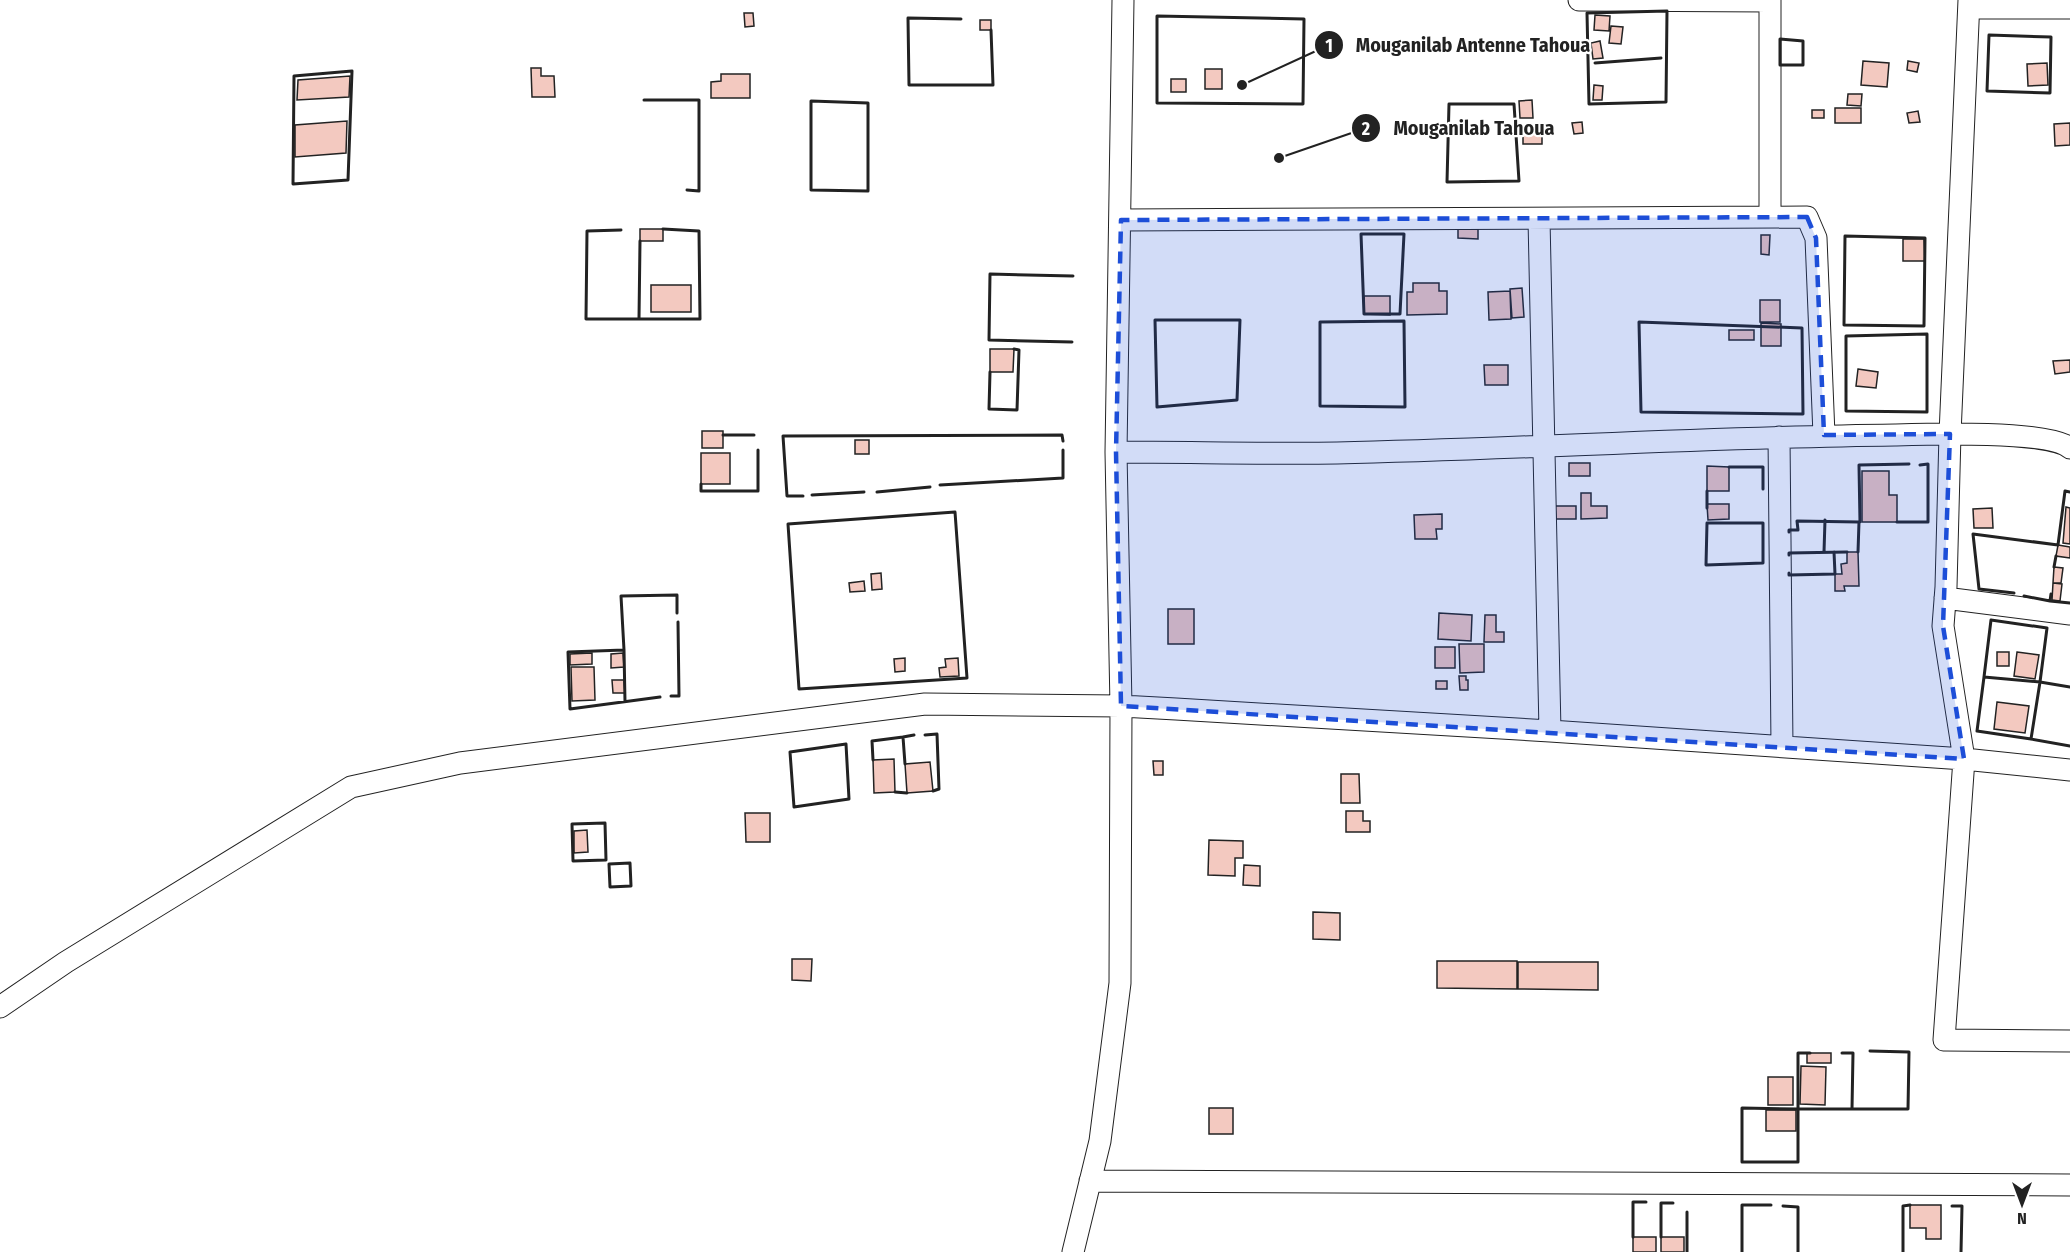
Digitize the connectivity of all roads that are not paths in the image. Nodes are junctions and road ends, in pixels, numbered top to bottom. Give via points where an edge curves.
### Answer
1 (1123, 0) edge
2 (1579, 0) edge
3 (1770, 0) edge
4 (1969, 4) edge
5 (2070, 8) edge
6 (1770, 216) junction
7 (1539, 219) junction
8 (1121, 220) junction
9 (1950, 434) junction
10 (1824, 435) junction
11 (1779, 437) junction
12 (1544, 445) junction
13 (2070, 448) edge
14 (1116, 452) junction
15 (1945, 598) junction
16 (2070, 614) edge
17 (1121, 706) junction
18 (1550, 731) junction
19 (1782, 746) junction
20 (1964, 759) junction
21 (2070, 770) edge
22 (0, 1007) edge
23 (2070, 1041) edge
24 (1090, 1181) junction
25 (2070, 1185) edge
26 (1073, 1252) edge

1 - 8 street
2 - 3 street
3 - 6 street
4 - 5 street
4 - 9 street
6 - 7 street
6 - 10 street via 1807,218 1816,238
7 - 8 street
7 - 12 street
8 - 14 street
9 - 10 street
9 - 13 street via 2032,437 2064,443
9 - 15 street
10 - 11 street
11 - 12 street
11 - 19 street
12 - 14 street via 1337,453
12 - 18 street
14 - 17 street
15 - 16 street
15 - 20 street via 1943,626
17 - 18 street
17 - 22 street via 925,704 460,763 351,787 66,962
17 - 24 street via 1120,983 1100,1141
18 - 19 street
19 - 20 street
20 - 21 street
20 - 23 street via 1944,1040
24 - 25 street
24 - 26 street

